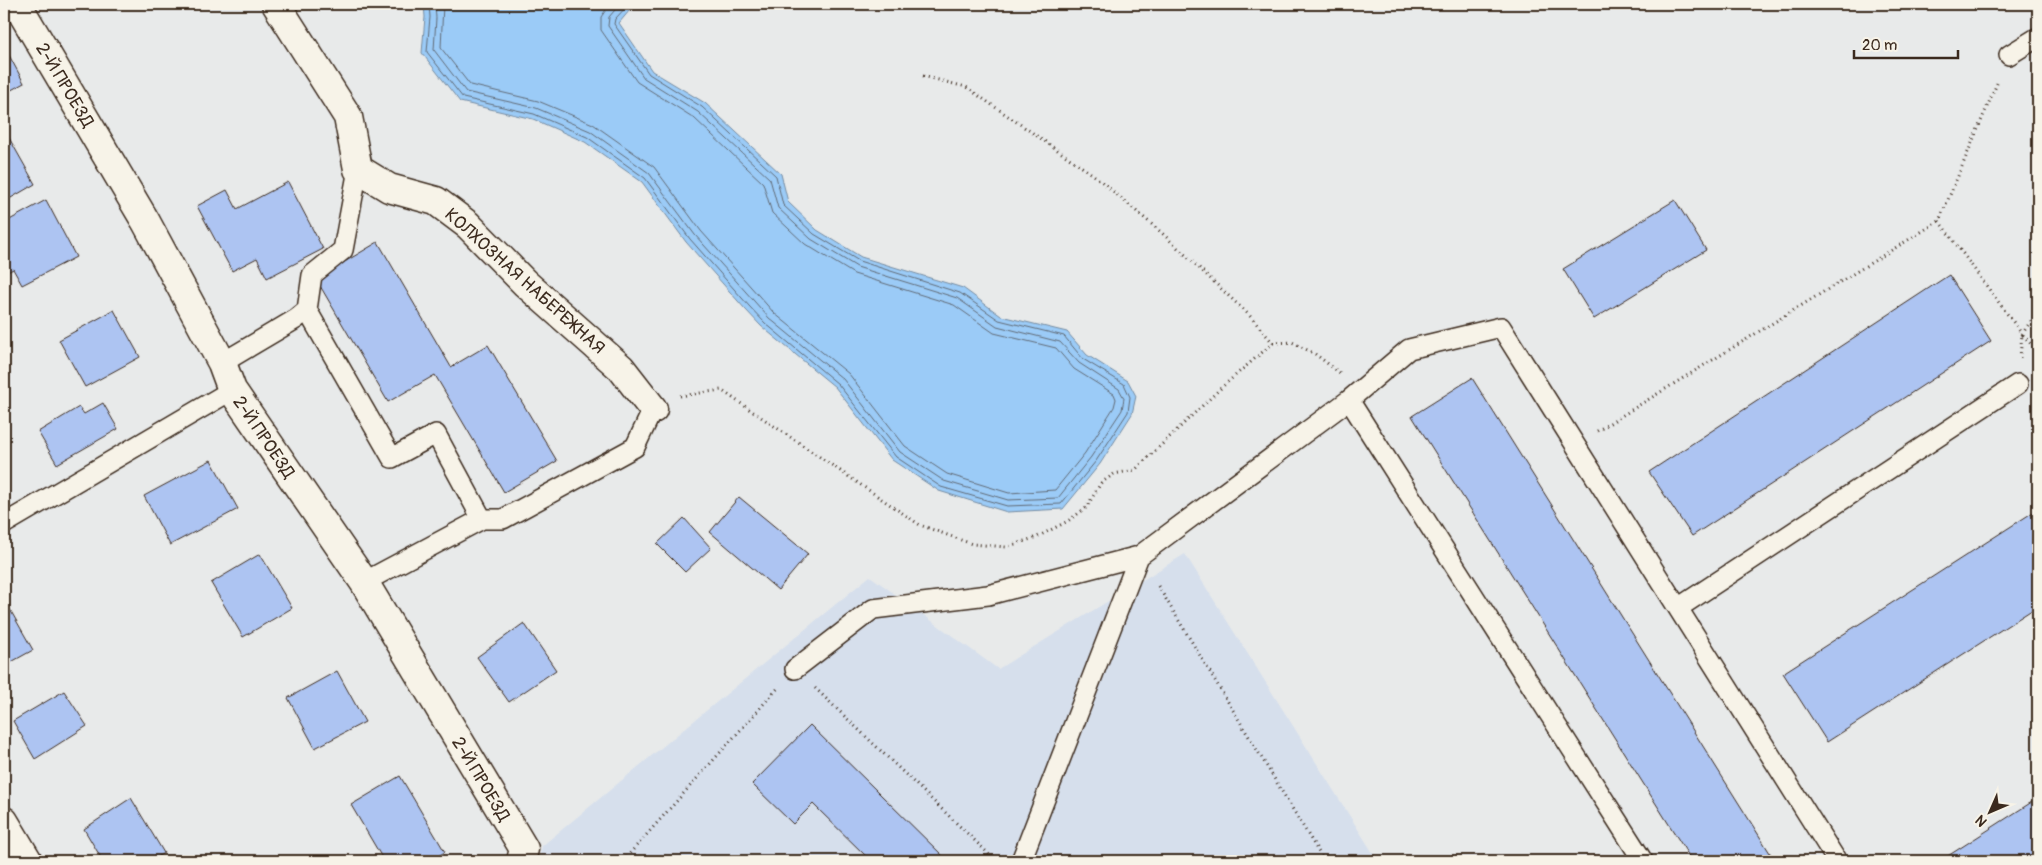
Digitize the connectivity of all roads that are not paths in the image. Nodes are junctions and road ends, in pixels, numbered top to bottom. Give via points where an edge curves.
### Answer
1 (18, 4) edge
2 (276, 4) edge
3 (2038, 37) edge
4 (2009, 55) road end
5 (358, 169) junction
6 (307, 310) junction
7 (222, 362) junction
8 (2018, 384) dead end
9 (232, 390) junction
10 (1354, 396) junction
11 (653, 409) joint
12 (482, 519) junction
13 (4, 524) edge
14 (1140, 556) junction
15 (364, 582) junction
16 (1678, 608) junction
17 (795, 669) road end
18 (4, 821) edge
19 (28, 861) edge
20 (521, 861) edge
21 (1021, 861) edge
22 (1643, 861) edge
23 (1836, 861) edge

1 - 7 street, 2-Й ПРОЕЗД via 146,222
2 - 5 street via 348,117
3 - 4 lane
5 - 6 lane via 343,250 312,274
5 - 11 street, КОЛХОЗНАЯ НАБЕРЕЖНАЯ via 389,188 436,201 468,225 525,283 621,368
6 - 7 lane
6 - 12 lane via 392,458 436,434
7 - 9 street, 2-Й ПРОЕЗД
8 - 16 lane
9 - 13 lane
9 - 15 street, 2-Й ПРОЕЗД
10 - 14 lane
10 - 16 lane via 1409,348 1501,327
10 - 22 lane
11 - 12 lane via 635,447 503,519
12 - 15 lane
14 - 17 lane via 988,595 873,609
14 - 21 lane
15 - 20 street, 2-Й ПРОЕЗД via 524,849
16 - 23 lane
18 - 19 street

